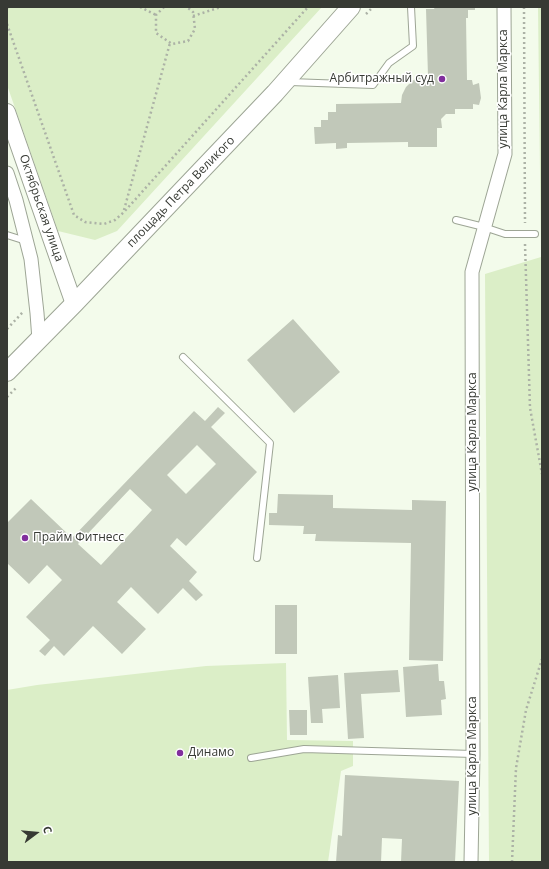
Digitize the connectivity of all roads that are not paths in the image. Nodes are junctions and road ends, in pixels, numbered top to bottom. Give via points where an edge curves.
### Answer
1 (350, 7) edge
2 (411, 7) edge
3 (504, 7) edge
4 (284, 82) junction
5 (7, 112) edge
6 (7, 173) edge
7 (35, 190) junction
8 (16, 200) junction
9 (456, 220) dead end
10 (484, 227) junction
11 (535, 234) dead end
12 (7, 235) edge
13 (26, 241) junction
14 (74, 304) junction
15 (39, 340) junction
16 (183, 358) dead end
17 (7, 372) edge
18 (257, 558) dead end
19 (473, 754) junction
20 (251, 758) dead end
21 (472, 862) edge

1 - 4 main road, площадь Петра Великого
2 - 4 lane via 413,46 389,63 373,85
3 - 10 street, улица Карла Маркса via 504,154
4 - 14 main road, площадь Петра Великого
5 - 7 street, Октябрьская улица
6 - 8 street
7 - 8 street
7 - 14 street, Октябрьская улица
8 - 13 street
9 - 10 lane
10 - 11 lane via 505,234
10 - 19 street, улица Карла Маркса via 472,272
12 - 13 lane
13 - 15 street via 31,259
14 - 15 main road, площадь Петра Великого
15 - 17 main road, площадь Петра Великого
16 - 18 lane via 270,443
19 - 20 lane via 304,749
19 - 21 street, улица Карла Маркса

